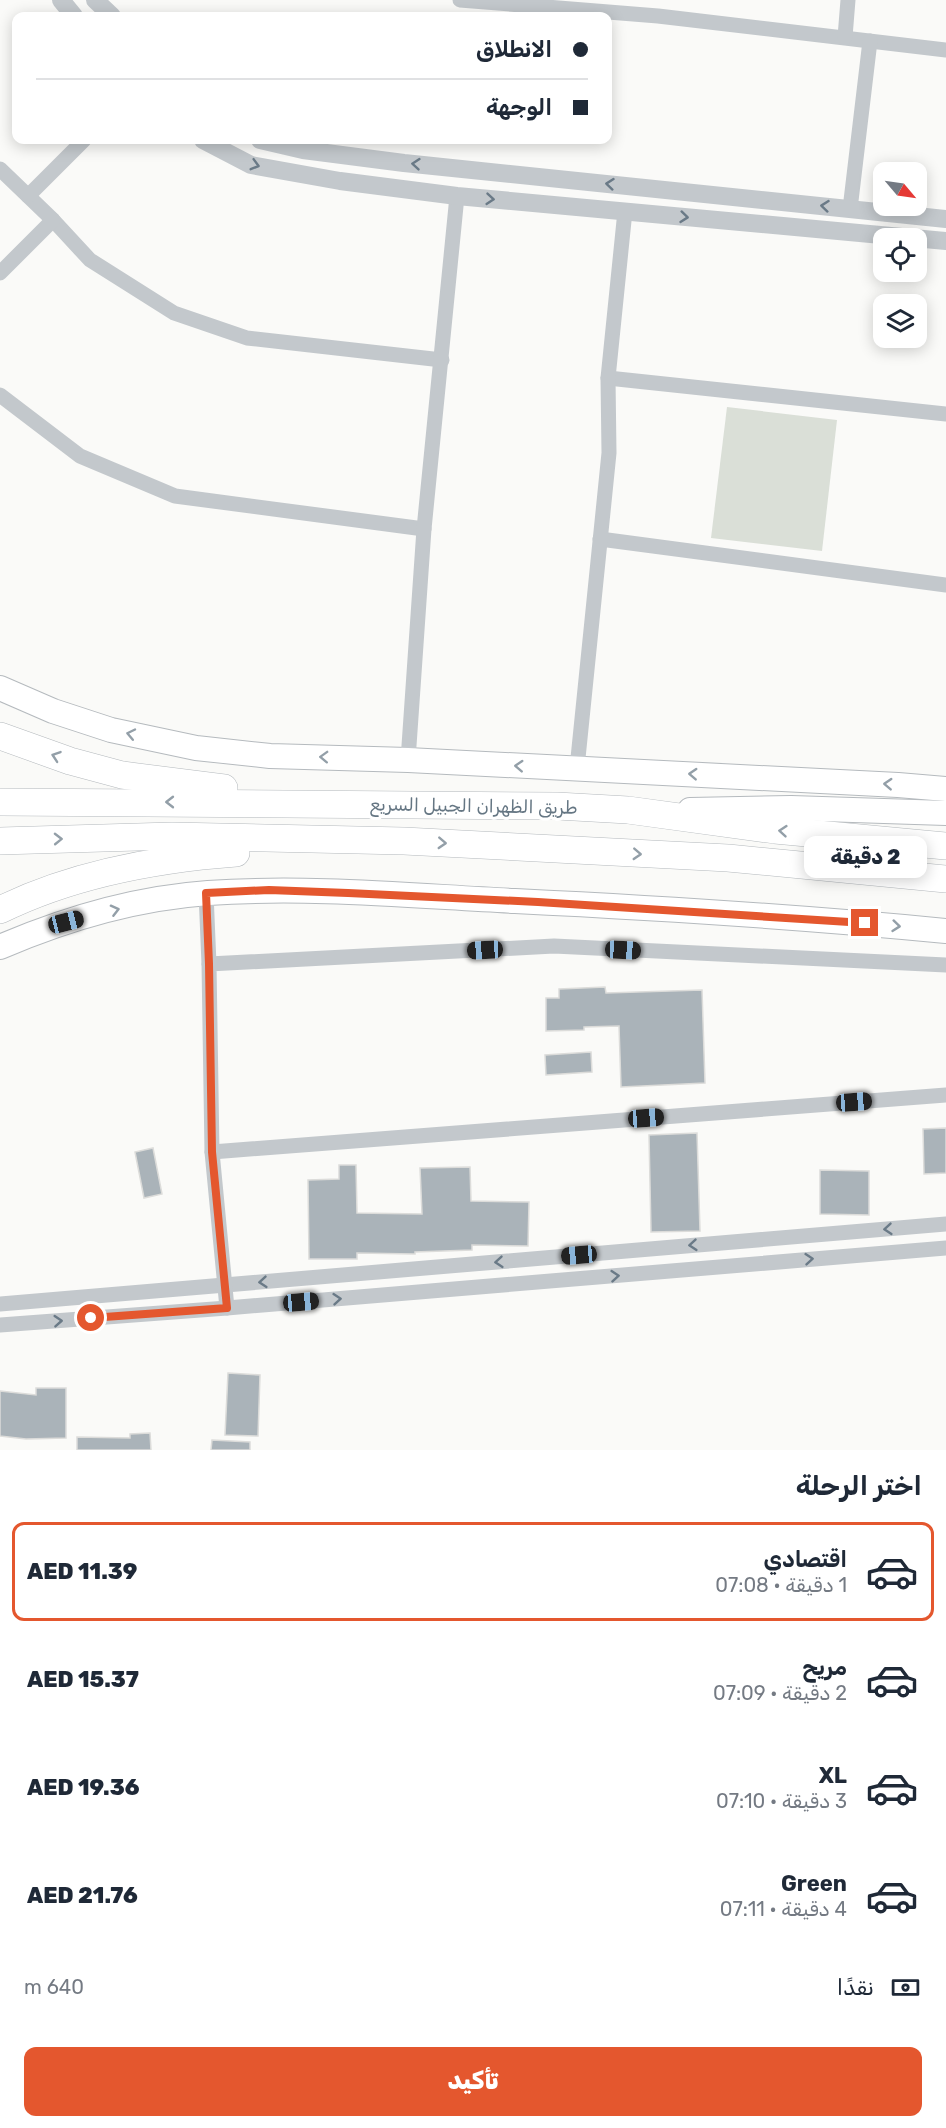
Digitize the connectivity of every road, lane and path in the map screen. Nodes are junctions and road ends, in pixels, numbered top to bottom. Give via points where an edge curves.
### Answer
1 (61, 0) edge
2 (95, 0) edge
3 (460, 0) edge
4 (660, 0) edge
5 (848, 0) edge
6 (71, 12) edge
7 (108, 12) edge
8 (608, 12) edge
9 (612, 12) edge
10 (658, 16) junction
11 (845, 37) junction
12 (870, 41) junction
13 (946, 50) edge
14 (80, 144) edge
15 (211, 144) edge
16 (277, 144) edge
17 (0, 169) edge
18 (28, 195) junction
19 (456, 196) junction
20 (733, 196) junction
21 (850, 209) junction
22 (626, 211) junction
23 (946, 219) edge
24 (53, 220) junction
25 (796, 228) junction
26 (946, 241) edge
27 (0, 273) edge
28 (442, 360) junction
29 (608, 378) junction
30 (0, 395) edge
31 (946, 414) edge
32 (424, 530) junction
33 (600, 539) junction
34 (946, 585) edge
35 (0, 688) edge
36 (0, 736) edge
37 (408, 760) junction
38 (577, 768) junction
39 (946, 789) edge
40 (0, 802) edge
41 (383, 803) junction
42 (628, 810) junction
43 (946, 813) edge
44 (0, 841) edge
45 (404, 841) junction
46 (946, 846) edge
47 (946, 879) edge
48 (206, 893) junction
49 (0, 910) edge
50 (946, 931) edge
51 (0, 947) edge
52 (209, 964) junction
53 (946, 965) edge
54 (946, 1095) edge
55 (212, 1152) junction
56 (946, 1224) edge
57 (946, 1248) edge
58 (225, 1285) junction
59 (0, 1304) edge
60 (227, 1308) junction
61 (0, 1325) edge

1 - 6 street
2 - 7 street
3 - 8 street
4 - 10 street
5 - 11 street
9 - 10 street
10 - 11 street
11 - 12 street
12 - 13 street
12 - 21 street
14 - 18 street
15 -> 19 street via 251,165
20 -> 16 street via 404,163
17 - 18 street
18 - 24 street
19 -> 22 street
19 - 28 street
21 -> 20 street
20 - 22 street via 708,205 640,198 631,202
21 - 23 street
21 - 25 street via 849,217 840,224 808,223
22 -> 25 street
22 - 29 street
24 - 27 street
24 - 28 street via 90,260 174,313 247,338
25 - 26 street
28 - 32 street
29 - 31 street
29 - 33 street via 609,453
30 - 32 street via 80,456 175,496
32 - 37 street
33 - 34 street
33 - 38 street
37 -> 35 main road via 270,756 196,748 111,730
41 -> 36 highway via 122,775
38 -> 37 main road
39 -> 38 main road
41 -> 40 highway, طريق الظهران الجبيل السريع
41 - 42 highway, طريق الظهران الجبيل السريع
42 - 43 main road via 791,808
46 -> 42 highway, طريق الظهران الجبيل السريع via 775,830
44 -> 45 highway, طريق الظهران الجبيل السريع via 172,836
45 -> 47 highway, طريق الظهران الجبيل السريع via 728,858
45 - 49 highway via 200,856 146,865 81,879
48 -> 50 main road via 269,890 538,902
51 -> 48 main road via 66,922 145,902
48 - 52 street
52 - 53 street via 554,946
52 - 55 street
54 - 55 street
55 - 58 street
56 -> 58 street
60 -> 57 street
58 - 59 street
58 - 60 street
61 -> 60 street

